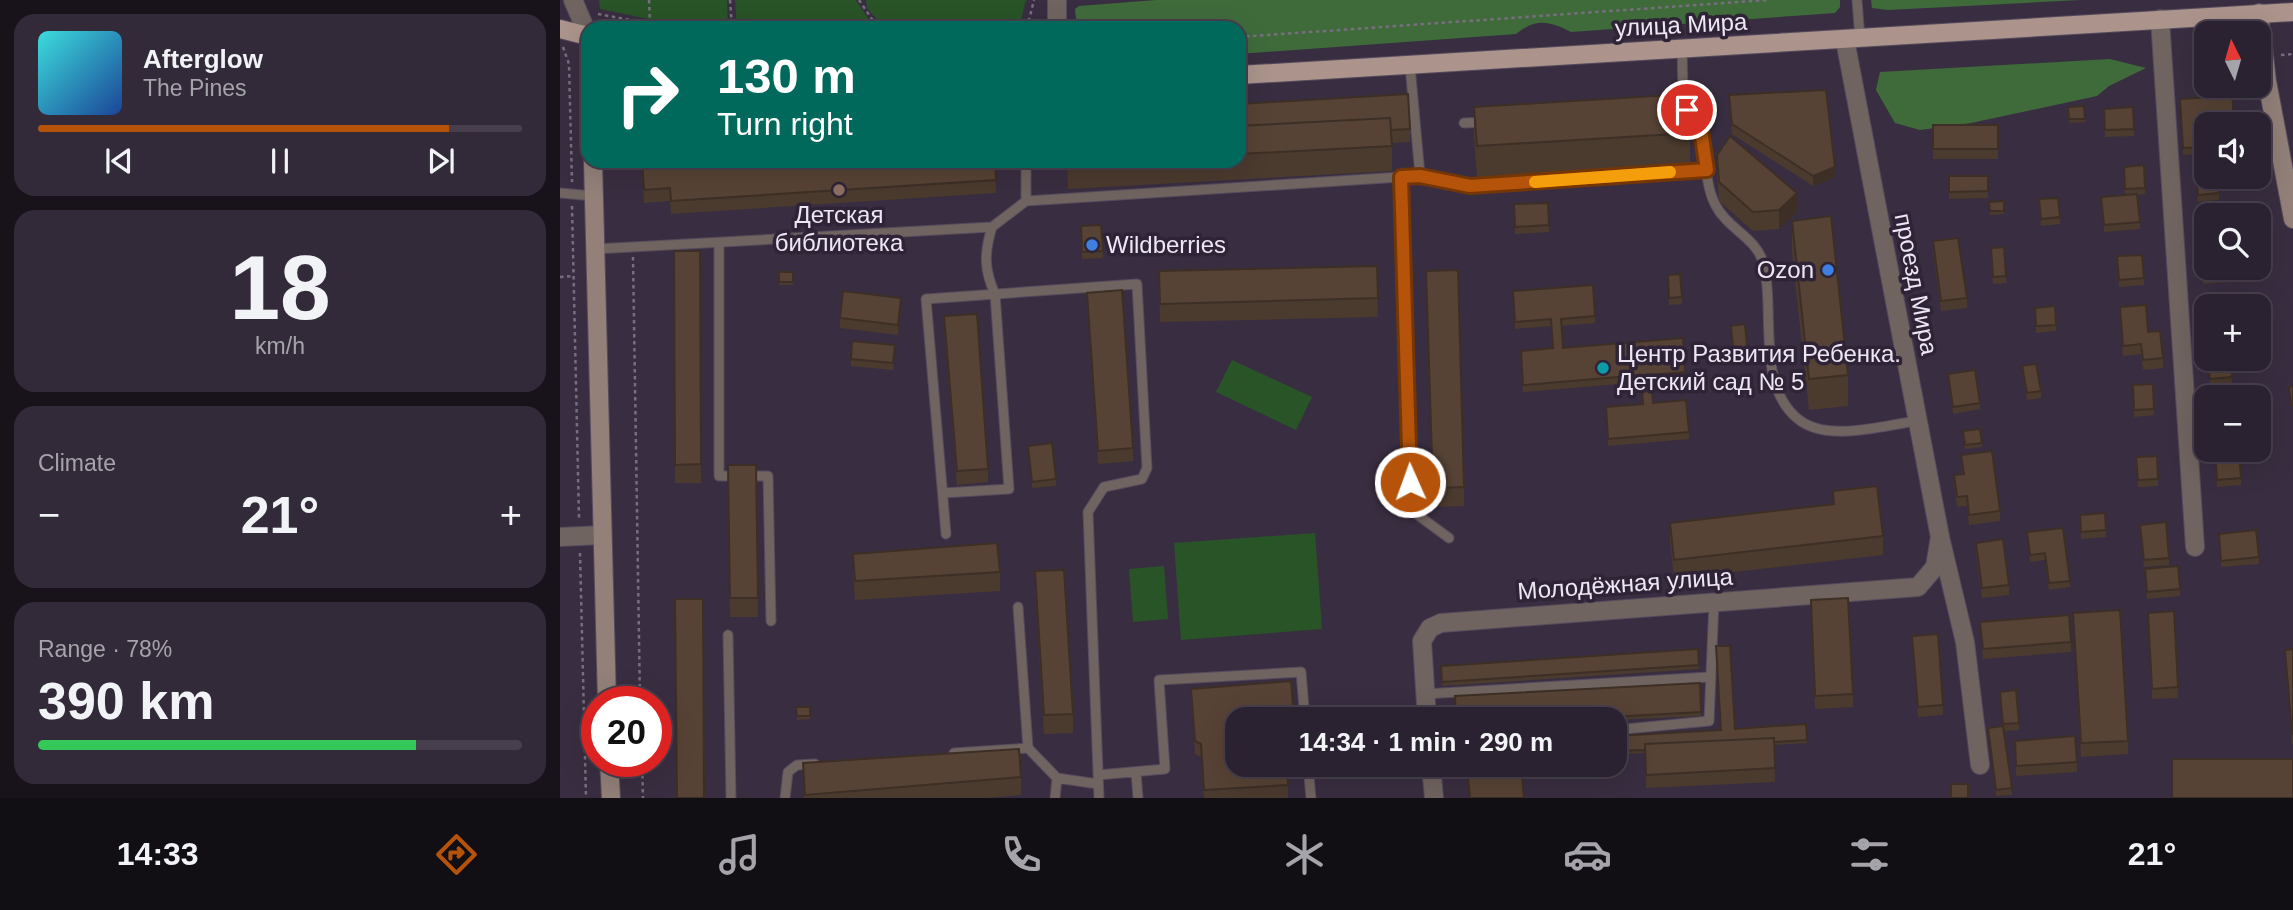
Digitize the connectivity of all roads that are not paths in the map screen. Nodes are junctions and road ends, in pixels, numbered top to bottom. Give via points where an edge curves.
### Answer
1 (573, 0) edge
2 (1057, 0) edge
3 (1857, 0) edge
4 (2260, 7) edge
5 (2293, 12) edge
6 (2160, 19) junction
7 (582, 21) edge
8 (1057, 21) edge
9 (560, 29) edge
10 (581, 34) edge
11 (1852, 39) junction
12 (1682, 49) junction
13 (1410, 66) junction
14 (1246, 75) edge
15 (1399, 100) edge
16 (1413, 100) junction
17 (1673, 110) edge
18 (1687, 110) junction
19 (1492, 122) edge
20 (1464, 123) dead end
21 (593, 168) edge
22 (1026, 168) edge
23 (1707, 170) junction
24 (1420, 176) junction
25 (1401, 177) junction
26 (560, 193) edge
27 (594, 196) junction
28 (1026, 201) junction
29 (2293, 219) edge
30 (992, 228) junction
31 (719, 243) junction
32 (595, 249) junction
33 (995, 294) junction
34 (1917, 421) junction
35 (943, 493) junction
36 (946, 534) dead end
37 (602, 535) junction
38 (560, 537) edge
39 (1449, 537) dead end
40 (1940, 537) junction
41 (2195, 547) dead end
42 (1918, 587) joint
43 (1714, 602) junction
44 (1018, 607) dead end
45 (771, 621) dead end
46 (728, 635) dead end
47 (1709, 677) junction
48 (607, 686) edge
49 (1425, 694) junction
50 (1304, 707) edge
51 (1426, 707) edge
52 (1627, 729) edge
53 (1028, 748) junction
54 (947, 754) edge
55 (824, 763) edge
56 (1980, 765) dead end
57 (1136, 772) junction
58 (610, 777) edge
59 (1309, 777) edge
60 (1432, 777) edge
61 (1057, 778) junction
62 (1098, 779) junction
63 (611, 798) edge
64 (730, 798) edge
65 (785, 798) edge
66 (1055, 798) edge
67 (1099, 798) edge
68 (1138, 798) edge
69 (1311, 798) edge
70 (1434, 798) edge

1 - 7 street
2 - 8 street
3 - 11 lane
4 - 5 main road, улица Мира
4 - 6 main road, улица Мира
4 - 29 main road via 2267,81
6 - 11 main road, улица Мира
6 - 41 street
9 - 10 main road
11 - 12 main road, улица Мира
11 - 34 street, проезд Мира
12 - 13 main road, улица Мира
12 - 18 lane
13 - 14 main road, улица Мира
13 - 16 lane
15 - 16 lane
16 - 24 lane
17 - 18 lane
18 - 23 lane via 1700,124
19 - 20 lane
21 - 27 main road
22 - 28 lane
23 - 24 lane via 1470,186
23 - 34 lane via 1721,215 1763,261 1773,369 1787,407 1805,424 1821,429
24 - 25 lane
25 - 28 lane
25 - 39 lane via 1411,510
26 - 27 lane
27 - 32 main road
28 - 30 lane
30 - 31 lane
30 - 33 lane via 985,249 986,274
31 - 32 lane
31 - 45 lane via 719,476 768,476
32 - 37 main road
33 - 35 lane via 1009,489
33 - 35 lane via 926,299
33 - 62 lane via 1138,284 1147,468 1142,479 1104,487 1088,512
34 - 40 street, проезд Мира
35 - 36 lane
37 - 38 street
37 - 48 main road
40 - 42 street, проезд Мира via 1935,567
40 - 56 street, проезд Мира via 1965,642
42 - 43 street, Молодёжная улица
43 - 47 lane
43 - 49 street, Молодёжная улица via 1441,623 1430,628 1422,641
44 - 53 lane
46 - 64 lane
47 - 49 lane
47 - 52 lane via 1712,709 1705,724
49 - 51 street, Молодёжная улица
50 - 57 lane via 1301,671 1159,680 1165,769
53 - 54 lane
53 - 61 lane
55 - 65 lane via 797,765 788,772
57 - 62 lane
57 - 68 lane
58 - 63 main road
59 - 69 lane
60 - 70 street
61 - 62 lane
61 - 66 lane
62 - 67 lane

